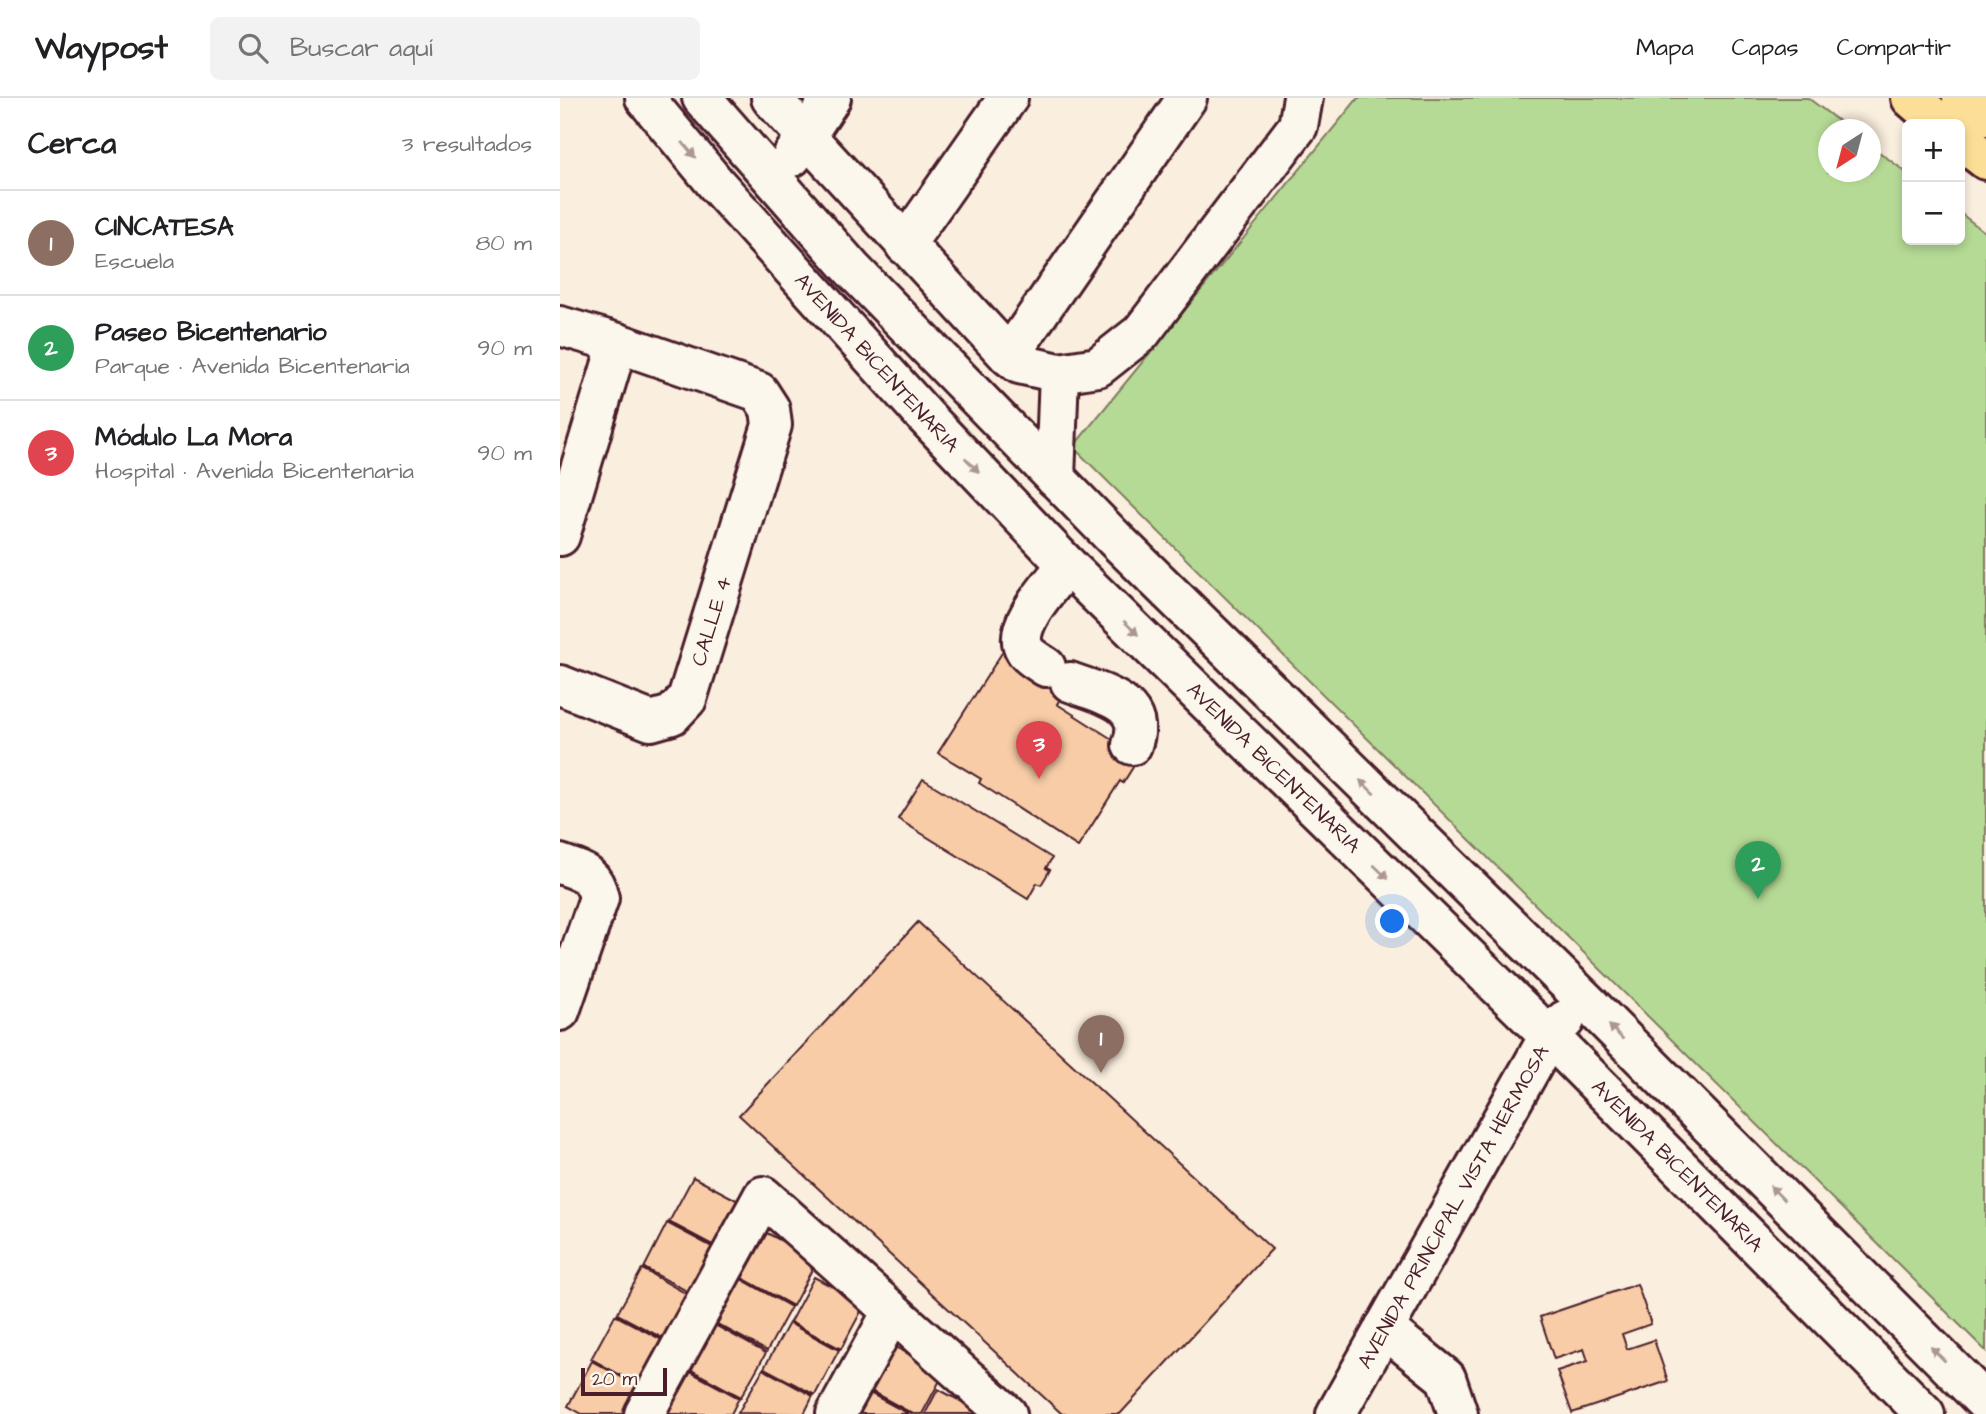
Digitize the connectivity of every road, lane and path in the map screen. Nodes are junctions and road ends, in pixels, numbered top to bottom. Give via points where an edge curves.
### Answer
1 (645, 98) edge
2 (702, 98) edge
3 (771, 98) edge
4 (831, 98) edge
5 (1008, 98) edge
6 (1187, 98) edge
7 (1303, 98) edge
8 (1911, 98) edge
9 (1962, 98) edge
10 (1986, 116) edge
11 (1935, 119) edge
12 (805, 136) junction
13 (1965, 144) edge
14 (1986, 160) edge
15 (775, 182) junction
16 (905, 245) junction
17 (560, 326) edge
18 (618, 344) junction
19 (1009, 356) junction
20 (1059, 373) junction
21 (1055, 478) junction
22 (560, 536) edge
23 (1067, 565) junction
24 (560, 685) edge
25 (1132, 745) dead end
26 (560, 864) edge
27 (1586, 1002) junction
28 (560, 1011) edge
29 (1549, 1036) junction
30 (892, 1312) junction
31 (1384, 1328) junction
32 (1986, 1403) edge
33 (644, 1414) edge
34 (836, 1414) edge
35 (1007, 1414) edge
36 (1336, 1414) edge
37 (1458, 1414) edge
38 (1925, 1414) edge

1 -> 23 street, AVENIDA BICENTENARIA via 907,396
2 - 15 street, AVENIDA BICENTENARIA
3 - 12 street
4 - 12 street
5 - 16 street
6 - 19 street
7 - 20 street via 1298,126 1140,333 1098,368
8 - 11 highway
9 - 10 highway
12 - 15 street
12 - 16 street
13 - 14 highway
15 - 21 street, AVENIDA BICENTENARIA via 852,269
16 - 19 street
17 - 18 street
18 - 22 street
18 - 24 street, CALLE 4 via 759,392 770,409 772,425 687,699 673,715 651,721
19 - 20 street via 1018,363
20 - 21 street
27 -> 21 street, AVENIDA BICENTENARIA
23 - 25 street via 1023,626 1023,647 1058,674 1130,711 1136,726
23 -> 29 street, AVENIDA BICENTENARIA
26 - 28 street via 587,874 599,898
27 - 29 street, AVENIDA PRINCIPAL VISTA HERMOSA
32 -> 27 street, AVENIDA BICENTENARIA
29 - 31 street, AVENIDA PRINCIPAL VISTA HERMOSA
29 - 38 street, AVENIDA BICENTENARIA
30 - 33 street via 763,1196
30 - 34 street
30 - 35 street
31 - 36 street, AVENIDA PRINCIPAL VISTA HERMOSA
31 - 37 street via 1446,1378

